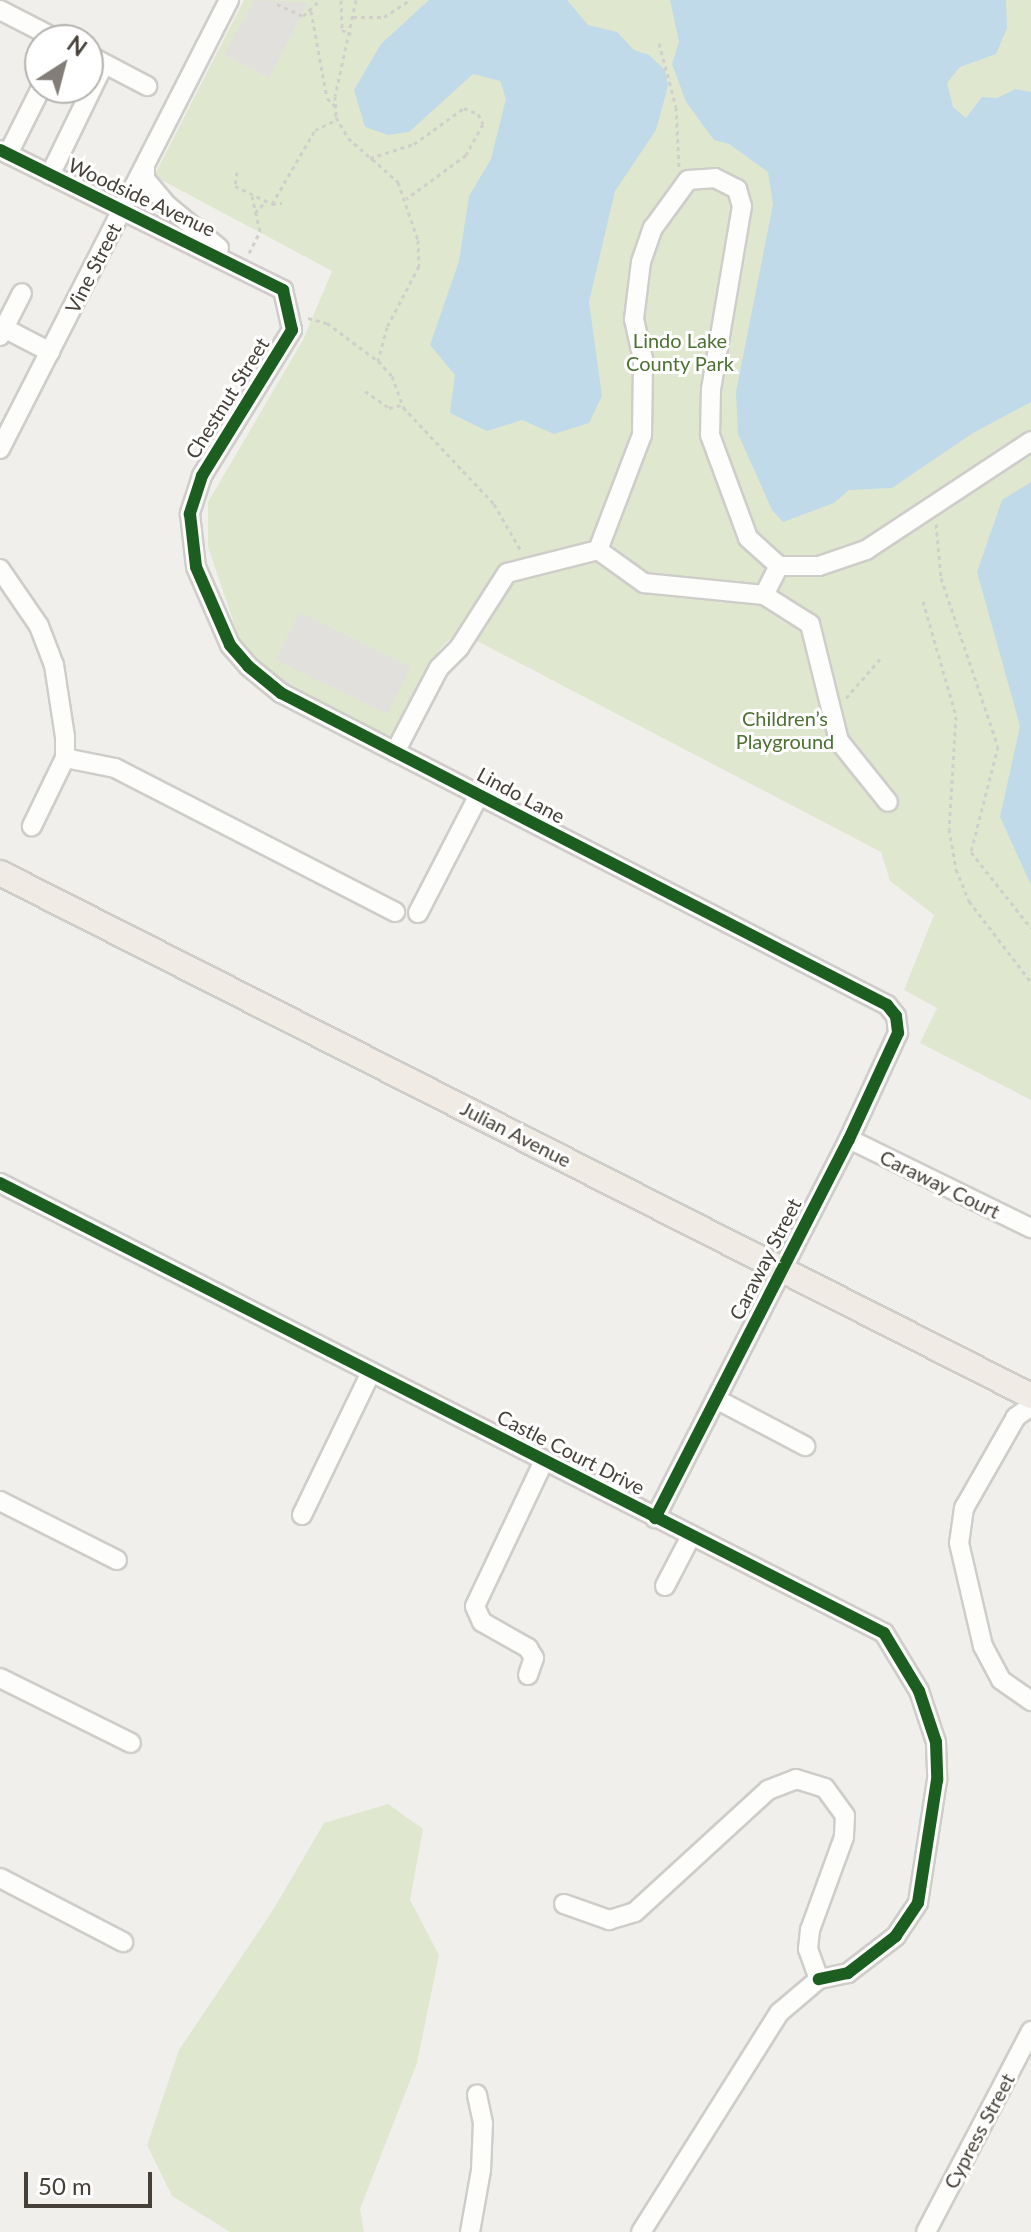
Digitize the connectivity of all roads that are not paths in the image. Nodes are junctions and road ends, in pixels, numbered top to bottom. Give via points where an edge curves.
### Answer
1 (229, 0) edge
2 (0, 10) edge
3 (27, 24) edge
4 (104, 64) edge
5 (147, 86) dead end
6 (32, 104) edge
7 (78, 104) edge
8 (4, 152) edge
9 (145, 166) junction
10 (50, 175) junction
11 (122, 212) junction
12 (243, 267) junction
13 (22, 293) dead end
14 (292, 314) joint
15 (2, 332) edge
16 (50, 352) junction
17 (1031, 441) edge
18 (0, 449) edge
19 (192, 546) joint
20 (598, 550) junction
21 (779, 566) junction
22 (0, 569) edge
23 (764, 595) junction
24 (395, 752) junction
25 (65, 758) junction
26 (479, 795) junction
27 (888, 802) dead end
28 (32, 826) dead end
29 (0, 873) edge
30 (395, 912) dead end
31 (418, 913) dead end
32 (896, 1016) joint
33 (849, 1139) junction
34 (0, 1183) edge
35 (1031, 1228) edge
36 (781, 1270) junction
37 (371, 1372) junction
38 (1031, 1396) edge
39 (716, 1399) junction
40 (1031, 1406) edge
41 (805, 1446) dead end
42 (544, 1461) junction
43 (0, 1501) edge
44 (302, 1515) dead end
45 (655, 1518) junction
46 (691, 1536) junction
47 (117, 1560) dead end
48 (665, 1586) dead end
49 (528, 1675) dead end
50 (0, 1678) edge
51 (1031, 1701) edge
52 (131, 1743) dead end
53 (0, 1878) edge
54 (564, 1904) dead end
55 (123, 1942) dead end
56 (819, 1979) junction
57 (1031, 2031) edge
58 (477, 2095) dead end
59 (470, 2232) edge
60 (641, 2232) edge
61 (926, 2232) edge

1 - 9 street, Vine Street
2 - 3 street
4 - 5 street
6 - 8 street
7 - 10 street
8 - 10 street, Woodside Avenue
9 - 11 street, Vine Street
9 - 12 street via 145,179 168,206
10 - 11 street, Woodside Avenue
11 - 12 street, Woodside Avenue
11 - 16 street, Vine Street
12 - 14 street, Woodside Avenue via 283,290
13 - 15 street
14 - 19 street, Chestnut Street via 292,330 202,476 190,514
15 - 16 street
16 - 18 street, Vine Street
17 - 21 street via 866,550 819,566
19 - 24 street, Lindo Lane via 230,645 248,666 281,693
20 - 21 street via 642,435 643,359 634,319 641,262 653,228 688,180 715,178 737,189 742,206 711,389 710,435 748,538
20 - 23 street via 644,583
20 - 24 street via 507,573 459,648 439,668
21 - 23 street
22 - 25 street via 39,626 54,665
23 - 27 street via 810,624 839,741
24 - 26 street, Lindo Lane
25 - 28 street
25 - 30 street via 115,768
26 - 31 street
26 - 32 street, Lindo Lane via 887,1005
29 - 36 main road, Julian Avenue
32 - 33 street, Caraway Street via 898,1033
33 - 35 street, Caraway Court
33 - 36 street, Caraway Street
34 - 37 street, Castle Court Drive
36 - 38 main road, Julian Avenue
36 - 39 street, Caraway Street
37 - 42 street, Castle Court Drive
37 - 44 street
39 - 41 street
39 - 45 street, Caraway Street
40 - 51 street via 1016,1417 964,1508 959,1543 983,1646 1001,1680
42 - 45 street, Castle Court Drive
42 - 49 street via 475,1606 482,1622 528,1648 534,1658
43 - 47 street
45 - 46 street, Castle Court Drive
46 - 48 street
46 - 56 street, Castle Court Drive via 884,1633 919,1691 936,1742 937,1780 918,1903 896,1936 848,1973
50 - 52 street
53 - 55 street
54 - 56 street via 609,1920 635,1912 768,1790 796,1779 825,1788 845,1816 844,1837 810,1930 808,1949
56 - 60 street via 779,2013
57 - 61 street, Cypress Street
58 - 59 street via 483,2123 481,2170

